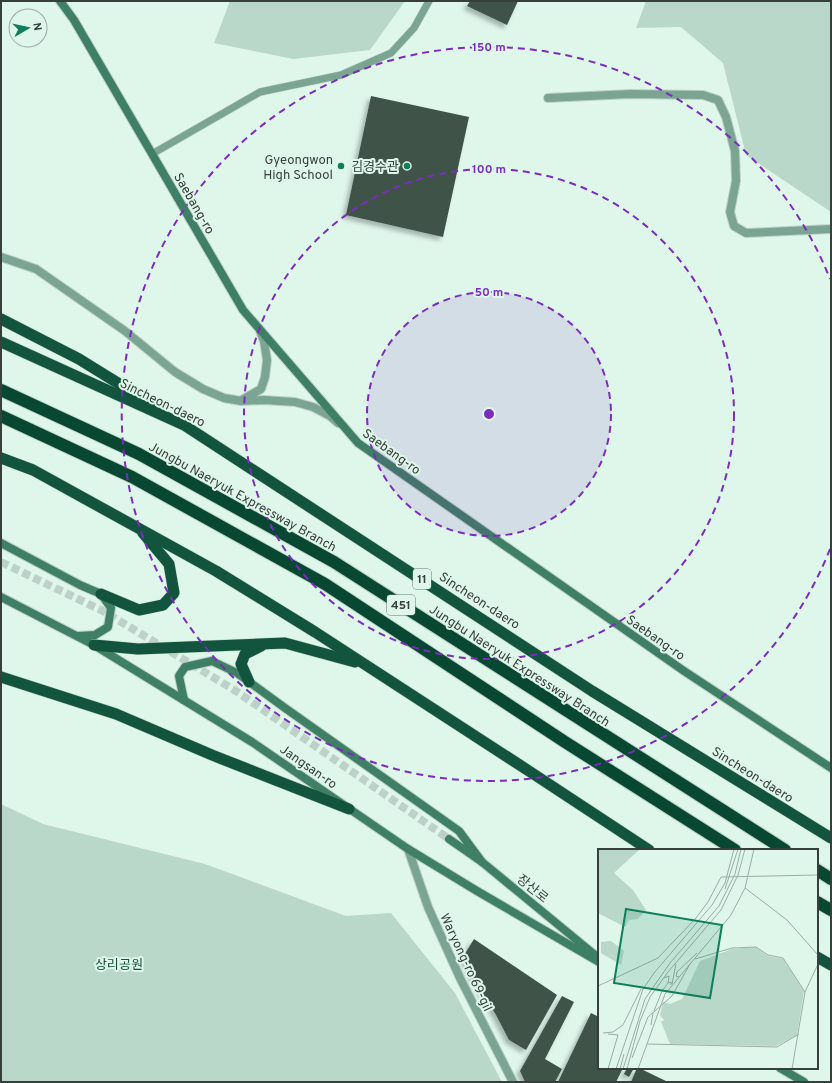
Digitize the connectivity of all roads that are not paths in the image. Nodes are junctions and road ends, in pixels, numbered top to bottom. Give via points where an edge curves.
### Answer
1 (60, 1) edge
2 (429, 1) edge
3 (548, 98) dead end
4 (152, 154) junction
5 (831, 230) edge
6 (1, 257) edge
7 (1, 320) edge
8 (259, 328) junction
9 (1, 342) edge
10 (1, 390) edge
11 (241, 401) junction
12 (1, 416) edge
13 (184, 425) junction
14 (344, 427) junction
15 (1, 458) edge
16 (139, 528) junction
17 (1, 543) edge
18 (101, 594) junction
19 (1, 596) edge
20 (77, 636) junction
21 (266, 644) junction
22 (94, 645) junction
23 (368, 666) junction
24 (1, 676) edge
25 (249, 682) junction
26 (184, 700) junction
27 (831, 768) edge
28 (349, 809) junction
29 (831, 838) edge
30 (449, 839) tunnel mouth
31 (408, 849) junction
32 (648, 849) edge
33 (733, 849) edge
34 (783, 849) edge
35 (482, 862) junction
36 (818, 871) edge
37 (831, 879) edge
38 (818, 903) edge
39 (831, 910) edge
40 (598, 957) edge
41 (818, 958) edge
42 (598, 961) edge
43 (831, 965) edge
44 (782, 1069) edge
45 (513, 1082) edge
46 (804, 1082) edge

1 - 4 main road, Saebang-ro via 74,20
2 - 4 lane via 414,28 391,54 340,75 260,92
3 - 5 street via 630,94 703,95 718,100 735,151 736,181 730,212 734,226 746,233
4 - 8 main road, Saebang-ro via 243,310
6 - 11 street via 36,269 125,331 175,372 203,389 224,398
7 - 13 highway via 79,359
8 - 11 street via 268,360 265,377 261,389
8 - 14 main road, Saebang-ro
9 - 13 highway, Sincheon-daero / 11
10 - 34 highway, Jungbu Naeryuk Expressway Branch / 451 via 139,454 334,562
11 - 14 street via 295,402 313,407
12 - 33 highway, 451 via 132,477 325,584
13 - 29 highway, Sincheon-daero / 11 via 592,690
14 - 27 main road, Saebang-ro via 358,443 678,666
15 - 16 highway via 33,470
16 - 18 highway via 169,564 174,593 163,604 139,610
16 - 23 highway via 216,571
17 - 18 main road
18 - 20 main road via 111,608 108,627 95,636
19 - 20 main road, Jangsan-ro
20 - 22 main road, Jangsan-ro
21 - 22 highway via 138,649
21 - 23 highway via 285,643
21 - 25 highway via 246,654 241,664
22 - 26 main road, Jangsan-ro
23 - 32 highway
24 - 28 highway via 116,714
25 - 26 main road via 212,661 185,667 179,676
25 - 35 main road via 459,831
26 - 28 main road, Jangsan-ro via 252,742
28 - 31 main road, Jangsan-ro
30 - 35 main road, 장산로
31 - 42 main road, Jangsan-ro
31 - 45 street, Waryong-ro 69-gil via 428,907
35 - 40 main road, 장산로
36 - 37 highway
38 - 39 highway
41 - 43 highway
44 - 46 main road

